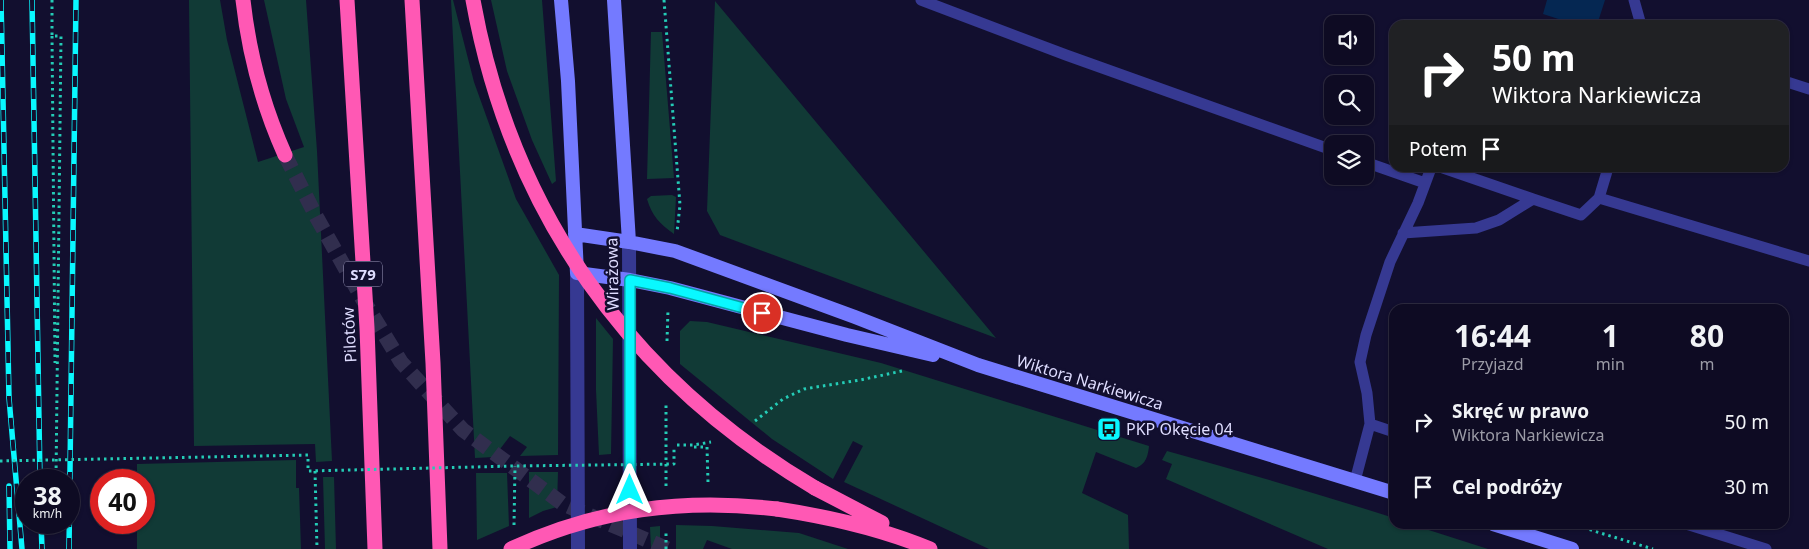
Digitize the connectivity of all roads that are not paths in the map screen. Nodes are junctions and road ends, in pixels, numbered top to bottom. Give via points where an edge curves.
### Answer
1 (243, 0) edge
2 (346, 0) edge
3 (412, 0) edge
4 (473, 0) edge
5 (562, 0) edge
6 (614, 0) edge
7 (921, 0) edge
8 (1634, 0) edge
9 (1640, 20) edge
10 (1789, 83) edge
11 (1809, 89) edge
12 (1324, 147) edge
13 (285, 155) tunnel mouth
14 (1374, 165) edge
15 (1389, 170) edge
16 (1394, 172) edge
17 (1429, 172) edge
18 (1455, 172) edge
19 (1607, 172) edge
20 (1425, 183) junction
21 (1599, 198) junction
22 (1533, 199) junction
23 (1404, 233) junction
24 (575, 234) junction
25 (629, 242) junction
26 (1809, 261) edge
27 (577, 273) junction
28 (630, 280) junction
29 (978, 365) junction
30 (1370, 424) junction
31 (1389, 430) edge
32 (1355, 481) junction
33 (1389, 491) edge
34 (1509, 529) edge
35 (1702, 529) edge
36 (913, 542) junction
37 (375, 549) edge
38 (440, 549) edge
39 (510, 549) edge
40 (578, 549) edge
41 (630, 549) edge
42 (930, 549) edge
43 (1572, 549) edge
44 (1766, 549) edge

1 - 13 highway via 248,42 257,77
2 - 37 highway, Pilotów / S79 via 367,328
3 - 38 highway
4 - 36 highway, bridge via 491,80 528,180 589,284 629,336 696,403 760,452 815,488
5 - 24 main road
6 - 25 main road, Wirażowa
7 - 12 lane
8 - 9 lane
10 - 11 lane
14 - 15 lane
16 - 20 lane
17 - 20 lane
18 - 22 lane
19 - 21 lane
20 - 23 lane
21 - 22 lane via 1581,215
21 - 26 lane
22 - 23 lane via 1499,220 1476,228
23 - 30 lane via 1390,262 1360,362
24 - 25 main road, Wiktora Narkiewicza
24 - 27 main road
25 - 28 street, Wirażowa
25 - 29 main road, Wiktora Narkiewicza via 675,251
27 - 28 main road, Wiktora Narkiewicza
27 - 40 street
28 - 29 main road, Wiktora Narkiewicza via 847,336
28 - 41 street, Wirażowa
29 - 32 main road, Wiktora Narkiewicza
30 - 31 lane
30 - 32 lane
32 - 33 main road, Wiktora Narkiewicza
34 - 43 main road
35 - 44 lane
36 - 39 highway, bridge via 826,516 738,505 693,504 608,515 557,529
36 - 42 highway

